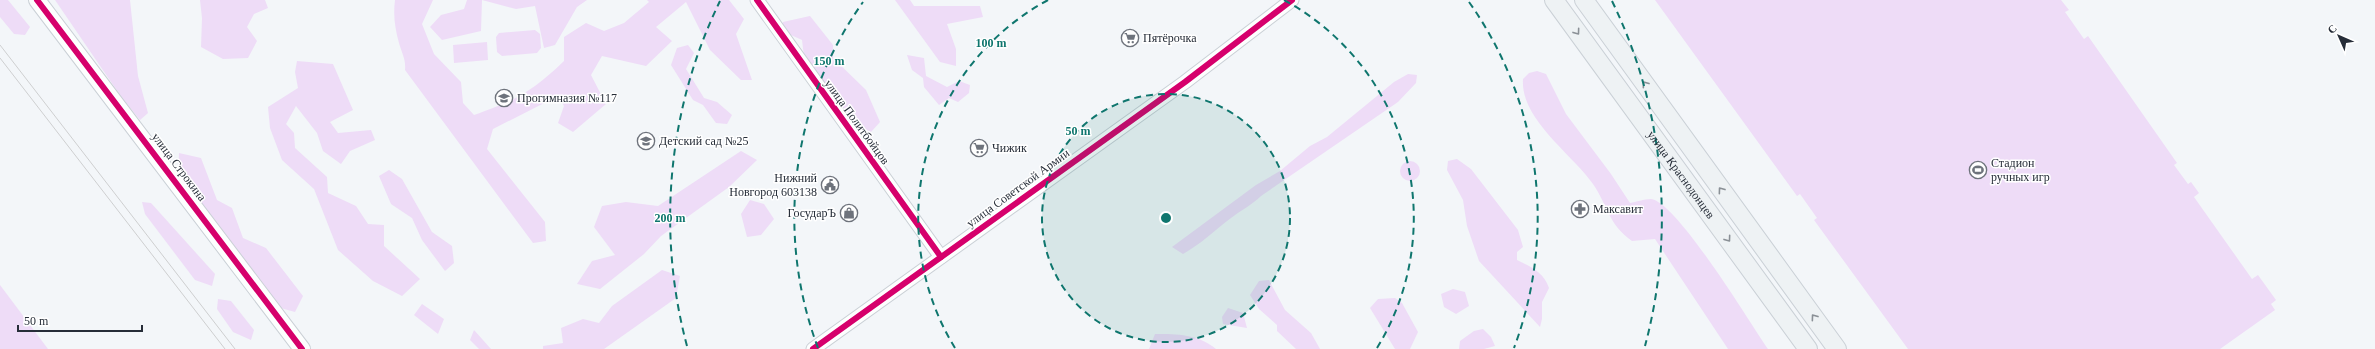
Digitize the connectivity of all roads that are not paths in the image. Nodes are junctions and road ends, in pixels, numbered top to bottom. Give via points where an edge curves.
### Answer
1 (36, 0) edge
2 (757, 0) edge
3 (1292, 0) edge
4 (1554, 0) edge
5 (1584, 0) edge
6 (941, 257) junction
7 (302, 349) edge
8 (813, 349) edge
9 (1808, 349) edge
10 (1837, 349) edge

1 - 7 street, улица Строкина
2 - 6 street, улица Политбойцов
3 - 6 street, улица Советской Армии via 1185,82
4 -> 9 main road, улица Краснодонцев
10 -> 5 main road, улица Краснодонцев
6 - 8 street, улица Советской Армии

